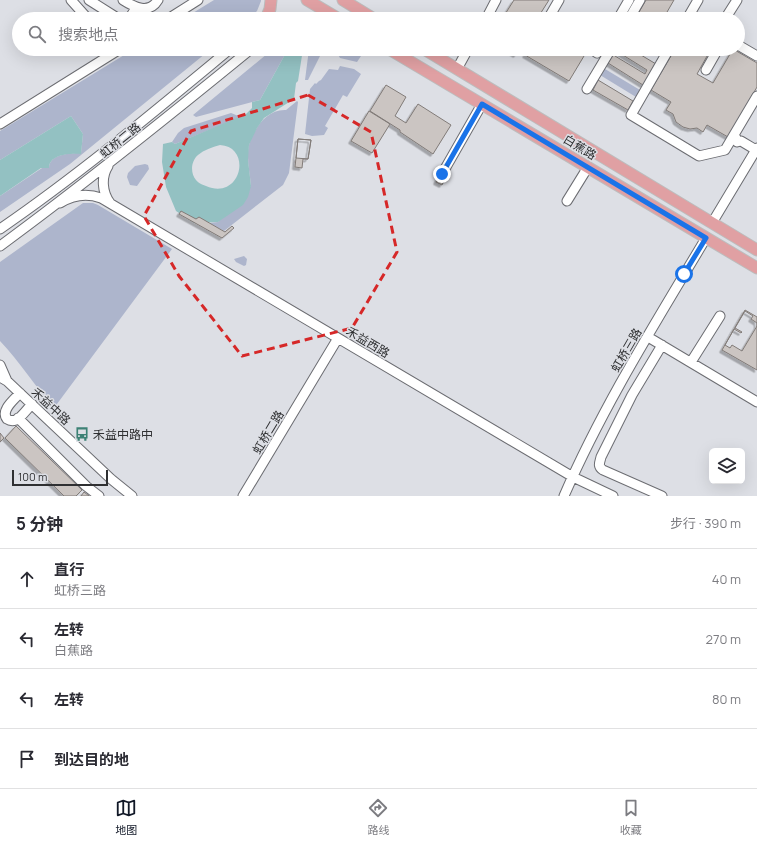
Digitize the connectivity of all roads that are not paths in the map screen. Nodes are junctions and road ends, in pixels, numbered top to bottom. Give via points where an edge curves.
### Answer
1 (71, 0) edge
2 (89, 0) edge
3 (123, 0) edge
4 (158, 0) edge
5 (198, 0) edge
6 (271, 0) edge
7 (307, 0) edge
8 (343, 0) edge
9 (496, 0) edge
10 (559, 0) edge
11 (629, 0) edge
12 (640, 0) edge
13 (698, 0) edge
14 (737, 0) edge
15 (136, 8) junction
16 (82, 12) edge
17 (108, 12) edge
18 (133, 12) edge
19 (179, 12) edge
20 (269, 12) edge
21 (327, 12) edge
22 (363, 12) edge
23 (490, 12) edge
24 (552, 12) edge
25 (622, 12) edge
26 (633, 12) edge
27 (693, 12) edge
28 (729, 12) edge
29 (745, 49) edge
30 (109, 56) edge
31 (222, 56) edge
32 (242, 56) edge
33 (401, 56) edge
34 (436, 56) edge
35 (464, 56) edge
36 (607, 56) edge
37 (666, 56) edge
38 (714, 56) edge
39 (757, 56) edge
40 (457, 69) junction
41 (706, 70) dead end
42 (588, 89) dead end
43 (757, 96) edge
44 (482, 104) junction
45 (0, 124) edge
46 (737, 139) junction
47 (756, 149) edge
48 (110, 164) junction
49 (588, 167) junction
50 (442, 174) dead end
51 (567, 201) dead end
52 (60, 203) junction
53 (112, 205) junction
54 (712, 223) junction
55 (0, 229) edge
56 (706, 238) junction
57 (0, 246) edge
58 (757, 250) edge
59 (757, 268) edge
60 (720, 316) dead end
61 (648, 337) junction
62 (338, 338) junction
63 (662, 345) junction
64 (691, 362) junction
65 (0, 366) edge
66 (4, 379) edge
67 (20, 393) junction
68 (757, 402) edge
69 (3, 404) edge
70 (32, 404) junction
71 (18, 418) junction
72 (573, 477) junction
73 (99, 496) edge
74 (132, 496) edge
75 (243, 496) edge
76 (563, 496) edge
77 (613, 496) edge
78 (662, 496) edge

1 - 16 street
2 - 17 street
3 - 15 street
4 - 15 street via 152,7
5 - 19 street
6 - 20 main road
7 - 21 main road
8 - 22 main road
9 - 23 street
10 - 24 street
11 - 25 street
12 - 26 street
13 - 27 street
14 - 28 street
15 - 18 street
29 - 39 street
30 - 45 street
31 - 55 street, 虹桥二路 via 170,99
32 - 48 street, 虹桥二路
33 - 44 main road, 白蕉路
34 - 40 main road, 白蕉路
35 - 40 street
36 - 42 street
37 - 46 street via 631,115 699,156 725,150
38 - 41 street
40 - 54 main road, 白蕉路
43 - 46 street
44 - 49 main road, 白蕉路
44 - 50 street
46 - 47 street
47 - 54 street
48 - 52 street, 虹桥二路
48 - 53 street via 103,185 106,197
49 - 51 street
49 - 56 main road, 白蕉路
52 - 53 street, 禾益西路 via 74,196 88,195 101,198
52 - 57 street, 虹桥二路
53 - 62 street, 禾益西路
54 - 58 main road, 白蕉路
56 - 59 main road, 白蕉路
56 - 61 street, 虹桥三路
60 - 64 street
61 - 63 street
61 - 72 street, 虹桥三路
62 - 72 street, 禾益西路
62 - 75 street, 虹桥二路
63 - 64 street
63 - 78 street via 632,395 599,464 603,470
64 - 68 street
65 - 66 street, 禾益中路
66 - 67 street, 禾益中路
67 - 69 street
67 - 70 street, 禾益中路
69 - 71 street via 8,419 13,421
70 - 71 street
70 - 74 street, 禾益中路
71 - 73 street
72 - 76 street, 虹桥三路
72 - 77 street, 禾益西路

